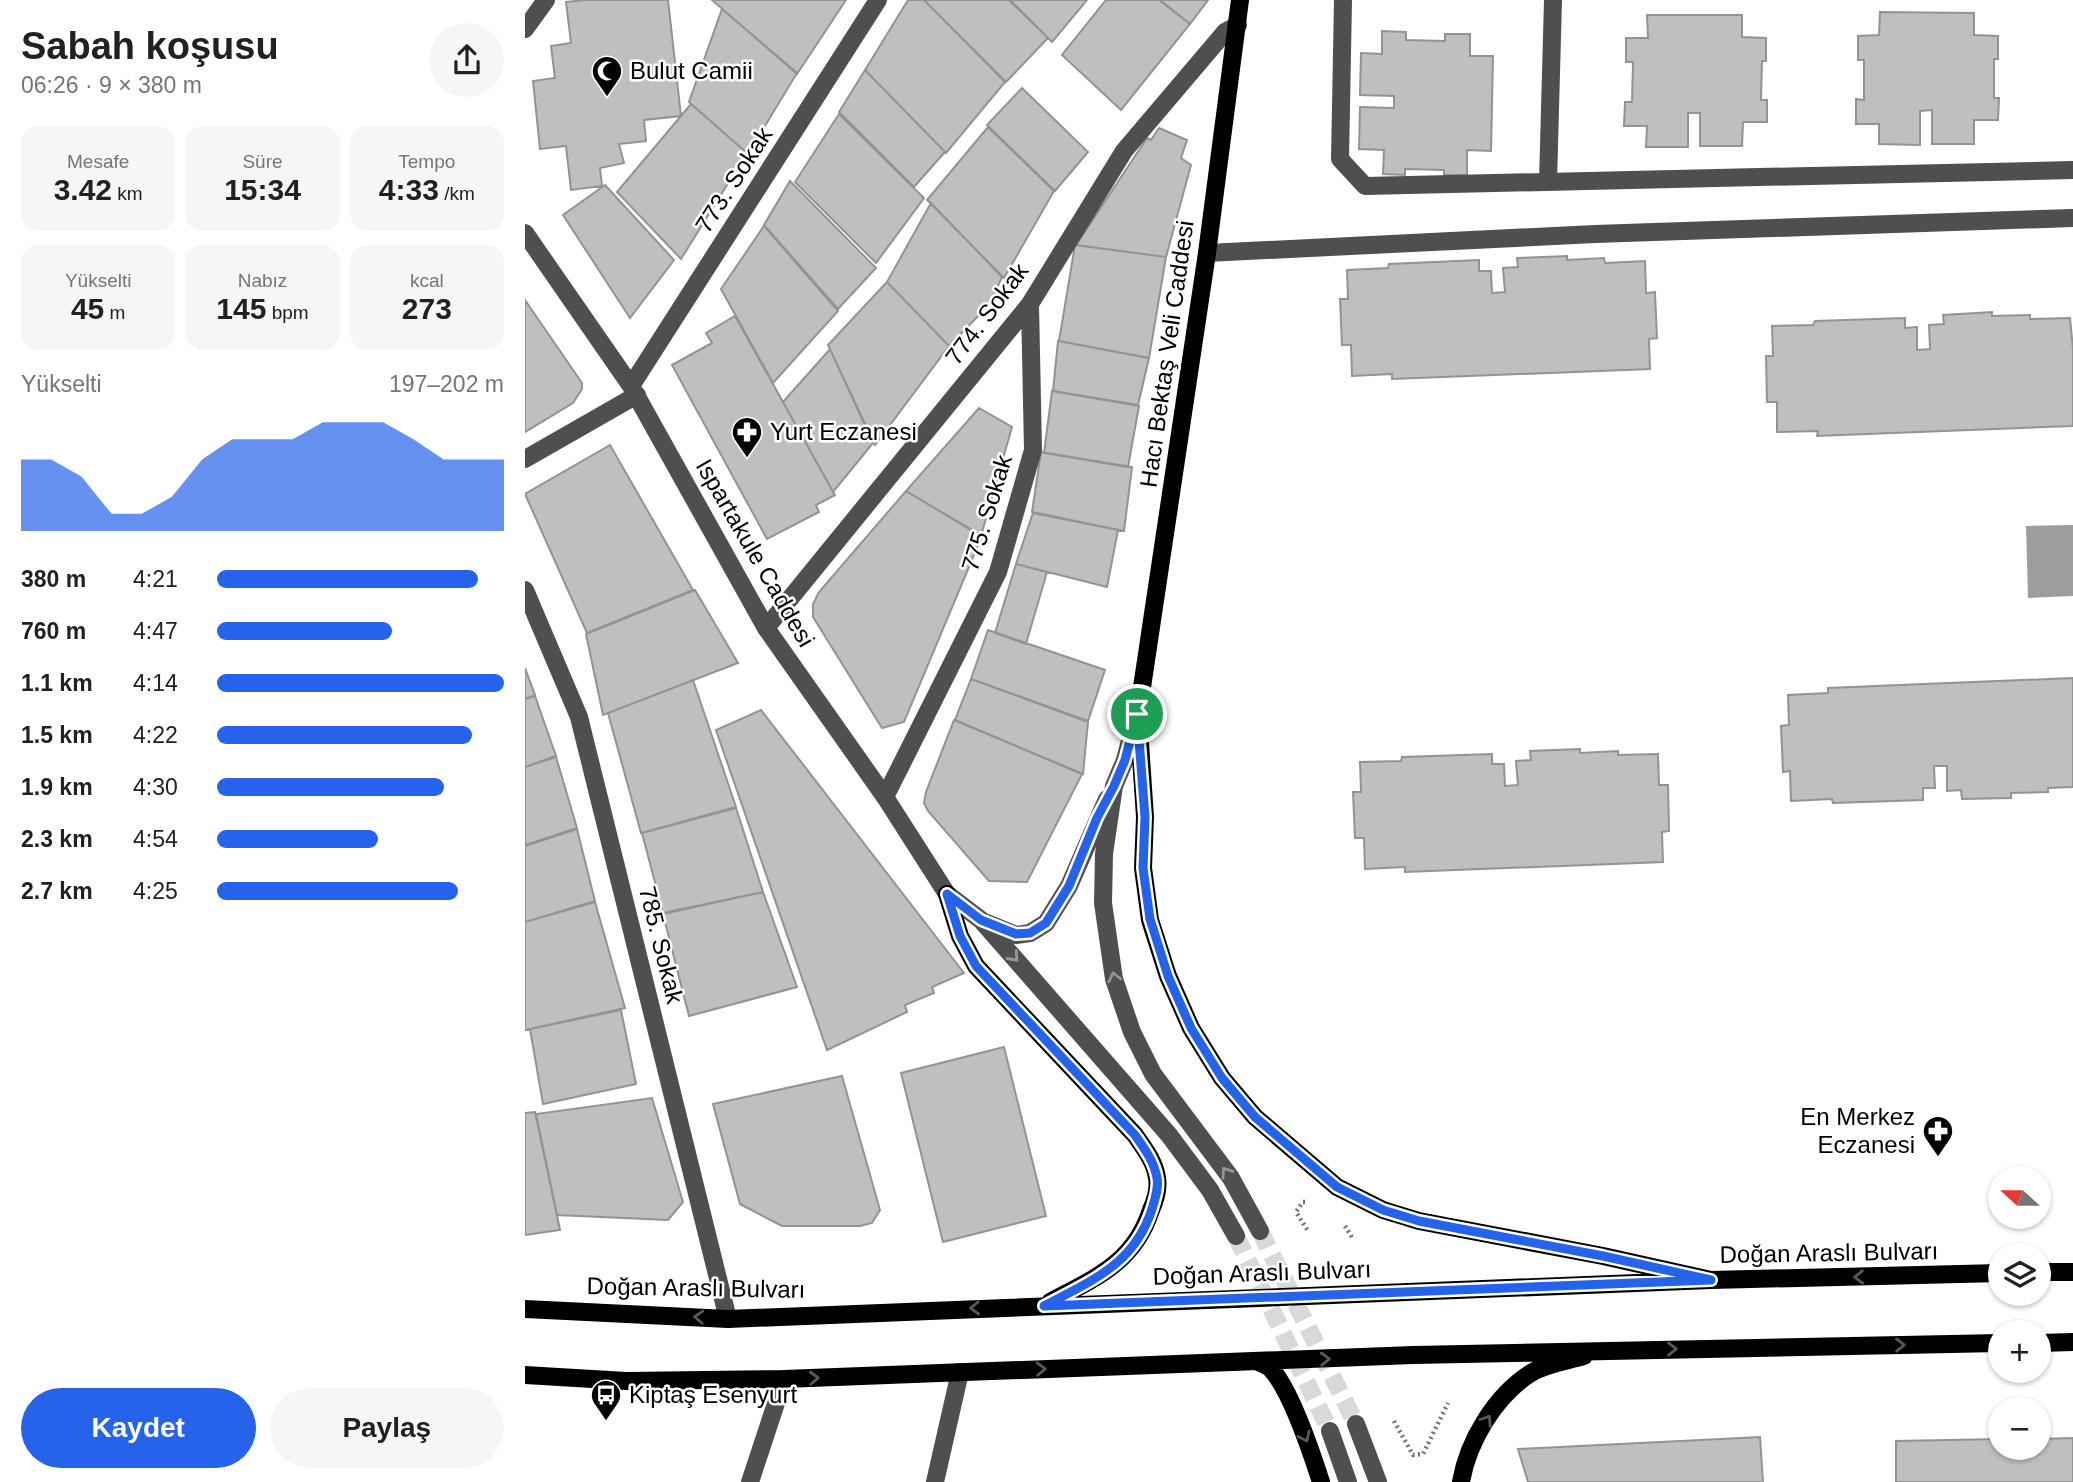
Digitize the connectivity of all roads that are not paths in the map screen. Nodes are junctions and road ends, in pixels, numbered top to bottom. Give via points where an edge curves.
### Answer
1 (546, 0) edge
2 (878, 0) edge
3 (1240, 0) edge
4 (1343, 0) edge
5 (1553, 0) edge
6 (1238, 25) junction
7 (525, 29) edge
8 (2073, 170) edge
9 (1548, 182) junction
10 (2073, 218) edge
11 (525, 233) edge
12 (1207, 254) junction
13 (1030, 304) junction
14 (634, 391) junction
15 (525, 459) edge
16 (525, 590) edge
17 (766, 628) junction
18 (1137, 714) junction
19 (1114, 786) junction
20 (885, 797) junction
21 (947, 894) junction
22 (981, 920) junction
23 (1260, 1231) tunnel mouth
24 (1236, 1236) tunnel mouth
25 (2051, 1272) edge
26 (2073, 1272) edge
27 (1988, 1273) edge
28 (1711, 1280) junction
29 (1044, 1306) junction
30 (525, 1308) edge
31 (728, 1319) junction
32 (2073, 1342) edge
33 (1988, 1343) edge
34 (2051, 1343) edge
35 (1604, 1350) junction
36 (1256, 1361) junction
37 (960, 1372) junction
38 (525, 1375) edge
39 (784, 1379) junction
40 (1356, 1424) tunnel mouth
41 (1330, 1431) tunnel mouth
42 (750, 1482) edge
43 (935, 1482) edge
44 (1321, 1482) edge
45 (1348, 1482) edge
46 (1378, 1482) edge
47 (1461, 1482) edge

1 - 7 street
2 - 14 street, 773. Sokak
3 - 6 main road, Hacı Bektaş Veli Caddesi
4 - 9 street via 1340,159 1365,186
5 - 9 street
6 - 12 main road, Hacı Bektaş Veli Caddesi
6 - 13 street, 774. Sokak via 1225,32 1124,151
8 - 9 street
10 - 12 street via 1595,234
11 - 14 street, Ispartakule Caddesi
12 - 18 main road, Hacı Bektaş Veli Caddesi
13 - 17 street, 774. Sokak
13 - 20 street, 775. Sokak via 1033,450 998,572
14 - 15 street
14 - 17 street, Ispartakule Caddesi
16 - 31 street, 785. Sokak via 579,717
17 - 20 street, Ispartakule Caddesi
18 - 19 street
18 - 28 main road, Hacı Bektaş Veli Caddesi via 1145,817 1143,868 1150,919 1191,1028 1222,1078 1255,1117 1337,1187 1383,1210
19 - 22 street via 1069,886 1046,923 1030,933 1016,934
23 -> 19 street via 1231,1178 1153,1074 1114,979 1103,903 1104,853
20 - 21 street, Ispartakule Caddesi
21 - 22 street
21 - 29 main road via 960,936 976,966 1135,1135 1158,1180 1145,1229 1132,1249 1105,1274
22 -> 24 street via 1169,1135 1210,1190
25 - 26 main road
27 -> 28 main road, Doğan Araslı Bulvarı
28 - 29 main road, Doğan Araslı Bulvarı
29 -> 31 main road, Doğan Araslı Bulvarı
31 -> 30 main road, Doğan Araslı Bulvarı
32 - 34 main road
35 -> 33 main road
36 -> 35 main road
47 -> 35 main road via 1473,1441 1500,1401 1532,1373
37 -> 36 main road
36 -> 44 main road via 1269,1367 1278,1379
39 -> 37 main road
37 - 43 street
38 - 39 main road via 626,1381
39 - 42 street
40 - 46 street
41 - 45 street

